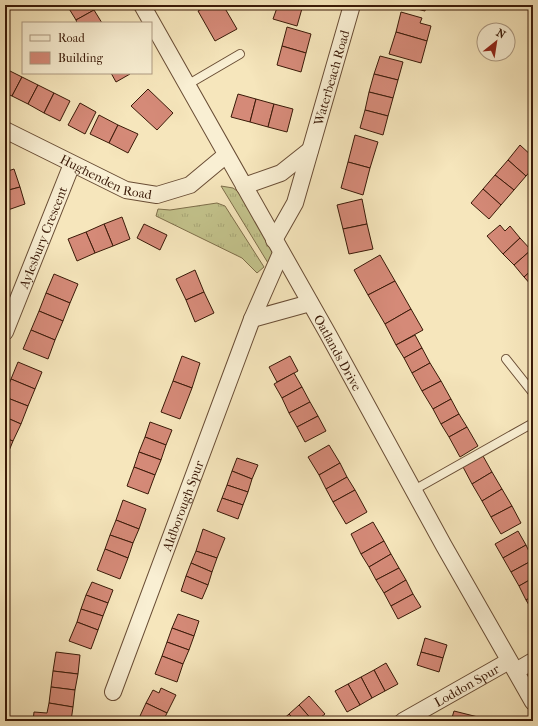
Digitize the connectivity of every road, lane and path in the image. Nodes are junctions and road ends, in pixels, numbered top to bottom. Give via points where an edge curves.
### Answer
1 (142, 5) edge
2 (352, 5) edge
3 (151, 22) edge
4 (152, 23) edge
5 (240, 54) dead end
6 (187, 86) junction
7 (5, 130) edge
8 (310, 150) junction
9 (226, 155) junction
10 (72, 164) junction
11 (244, 186) junction
12 (278, 246) junction
13 (310, 303) junction
14 (252, 319) junction
15 (5, 332) edge
16 (506, 359) dead end
17 (533, 393) edge
18 (533, 423) edge
19 (414, 490) junction
20 (533, 661) edge
21 (513, 666) junction
22 (113, 692) dead end
23 (533, 702) edge
24 (403, 721) edge

1 - 3 street, Oatlands Drive
2 - 8 street, Waterbeach Road
4 - 6 street, Oatlands Drive
5 - 6 lane
6 - 9 street, Oatlands Drive
7 - 10 street, Hughenden Road
8 - 11 street via 281,173
8 - 12 street, Waterbeach Road via 295,203
9 - 10 street, Hughenden Road via 190,184 156,195 126,190
9 - 11 street, Oatlands Drive
10 - 15 street, Aylesbury Crescent
11 - 12 street, Oatlands Drive
12 - 13 street, Oatlands Drive
12 - 14 street, Aldborough Spur
13 - 14 street
13 - 19 street, Oatlands Drive
14 - 22 street, Aldborough Spur
16 - 17 lane
18 - 19 lane
19 - 21 street, Oatlands Drive
20 - 21 street, Loddon Spur
21 - 23 street, Oatlands Drive
21 - 24 street, Loddon Spur

